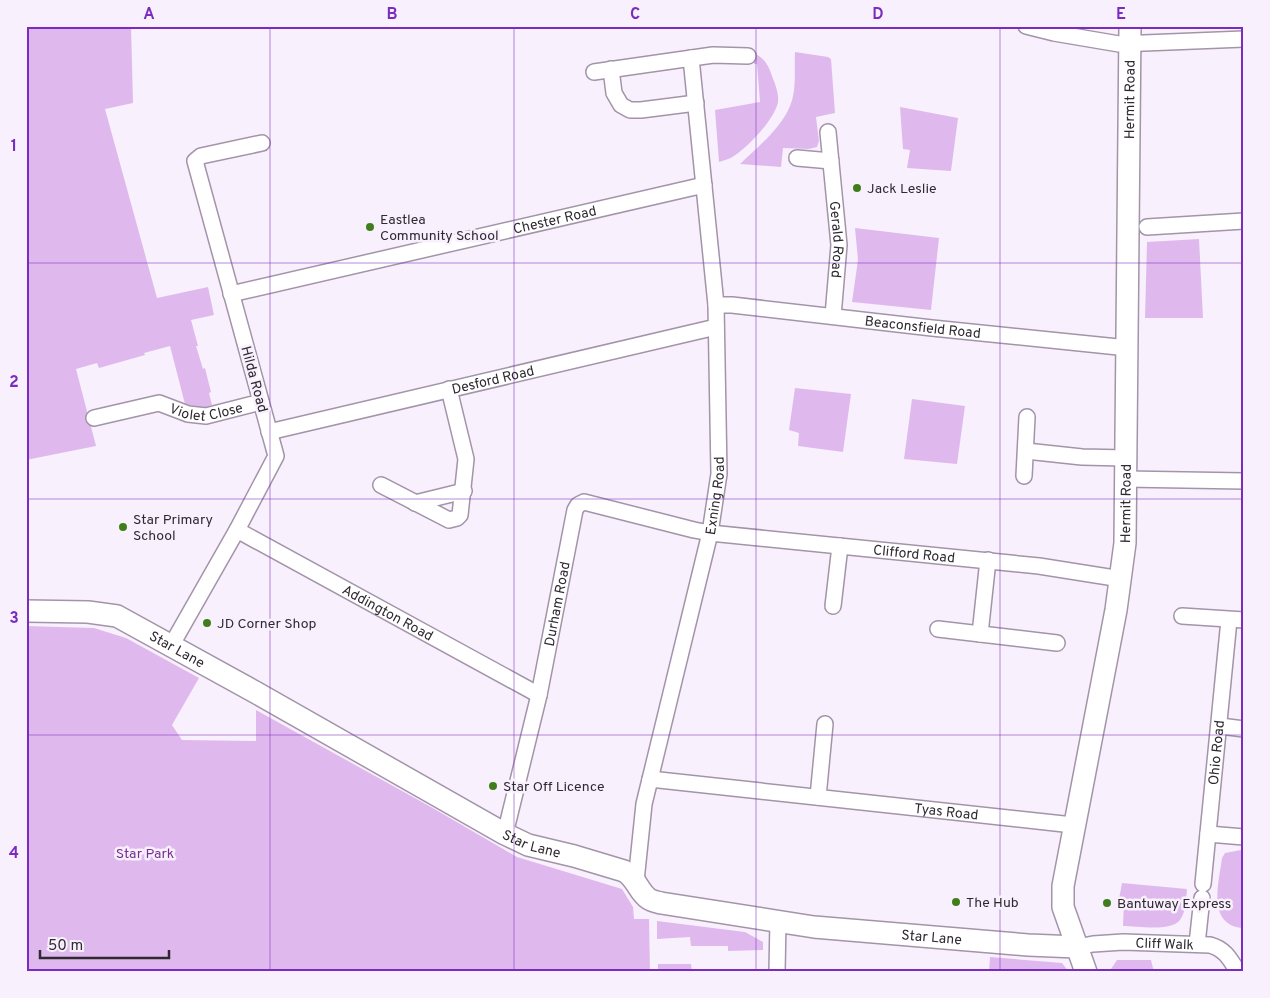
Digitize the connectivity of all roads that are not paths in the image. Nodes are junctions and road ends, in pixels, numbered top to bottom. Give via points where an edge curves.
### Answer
1 (1026, 26) edge
2 (1130, 36) edge
3 (1244, 39) edge
4 (748, 56) dead end
5 (692, 58) junction
6 (611, 70) junction
7 (594, 72) dead end
8 (696, 103) junction
9 (828, 132) dead end
10 (262, 143) dead end
11 (797, 158) dead end
12 (831, 161) junction
13 (704, 185) junction
14 (1244, 221) edge
15 (1147, 227) dead end
16 (231, 294) junction
17 (716, 305) junction
18 (833, 316) junction
19 (716, 327) junction
20 (1128, 348) junction
21 (449, 389) junction
22 (261, 402) junction
23 (1028, 417) dead end
24 (94, 418) dead end
25 (269, 432) junction
26 (1026, 451) junction
27 (1126, 458) junction
28 (1024, 476) dead end
29 (1125, 479) junction
30 (1244, 481) edge
31 (381, 485) dead end
32 (464, 491) junction
33 (415, 503) junction
34 (237, 530) junction
35 (710, 533) junction
36 (840, 546) junction
37 (988, 560) junction
38 (1121, 579) junction
39 (833, 606) dead end
40 (26, 610) edge
41 (1182, 616) dead end
42 (1236, 620) edge
43 (938, 630) dead end
44 (980, 634) junction
45 (1057, 643) dead end
46 (171, 646) junction
47 (539, 695) junction
48 (825, 724) dead end
49 (1220, 726) junction
50 (1244, 728) edge
51 (650, 779) junction
52 (818, 797) junction
53 (1074, 825) junction
54 (505, 834) junction
55 (1208, 834) junction
56 (1244, 837) edge
57 (636, 881) junction
58 (778, 921) junction
59 (1198, 944) junction
60 (1077, 947) junction
61 (777, 972) edge
62 (1086, 972) edge
63 (1238, 972) edge

1 - 2 street via 1054,33
2 - 3 street
2 - 20 street, Hermit Road
4 - 5 street
5 - 6 street
5 - 8 street, Exning Road
6 - 7 street
6 - 8 street via 614,93 621,105 630,110
8 - 13 street, Exning Road
9 - 12 street, Gerald Road
10 - 16 street, Hilda Road via 201,156 195,161
11 - 12 street
12 - 18 street, Gerald Road via 839,245
13 - 16 street, Chester Road
13 - 17 street, Exning Road
14 - 15 street
16 - 22 street, Hilda Road
17 - 18 street, Beaconsfield Road
17 - 19 street, Exning Road
18 - 20 street, Beaconsfield Road
19 - 21 street, Desford Road
19 - 35 street, Exning Road via 720,450
20 - 27 street, Hermit Road
21 - 25 street, Desford Road
21 - 32 street via 466,459
22 - 24 street, Violet Close via 206,416 188,414 159,403
22 - 25 street, Hilda Road
23 - 26 street
25 - 34 street, Hilda Road via 276,456
26 - 27 street
26 - 28 street
27 - 29 street, Hermit Road
29 - 30 street
29 - 38 street, Hermit Road via 1125,542
31 - 33 street
32 - 33 street
32 - 33 street via 460,515 453,520
34 - 46 street, Hilda Road
34 - 47 street, Addington Road
35 - 36 street, Clifford Road
35 - 47 street, Durham Road via 584,502 578,505
35 - 51 street, Exning Road
36 - 37 street, Clifford Road
36 - 39 street
37 - 38 street, Clifford Road
37 - 44 street
38 - 53 street, Hermit Road
40 - 46 street, Star Lane via 110,614
41 - 42 street
42 - 49 street, Ohio Road
43 - 44 street
44 - 45 street
46 - 54 street, Star Lane
47 - 54 street, Durham Road
48 - 52 street
49 - 50 street
49 - 55 street, Ohio Road
51 - 52 street, Tyas Road
51 - 57 street, Exning Road via 644,804
52 - 53 street, Tyas Road
53 - 60 street, Hermit Road via 1062,895 1063,908
54 - 57 street, Star Lane via 528,845 617,868
55 - 56 street
55 - 59 street, Ohio Road
57 - 58 street, Star Lane via 648,898 661,903
58 - 60 street, Star Lane via 814,927
58 - 61 street
59 - 60 street, Cliff Walk via 1122,942
59 - 63 street, Cliff Walk via 1219,947
60 - 62 street, Hermit Road

